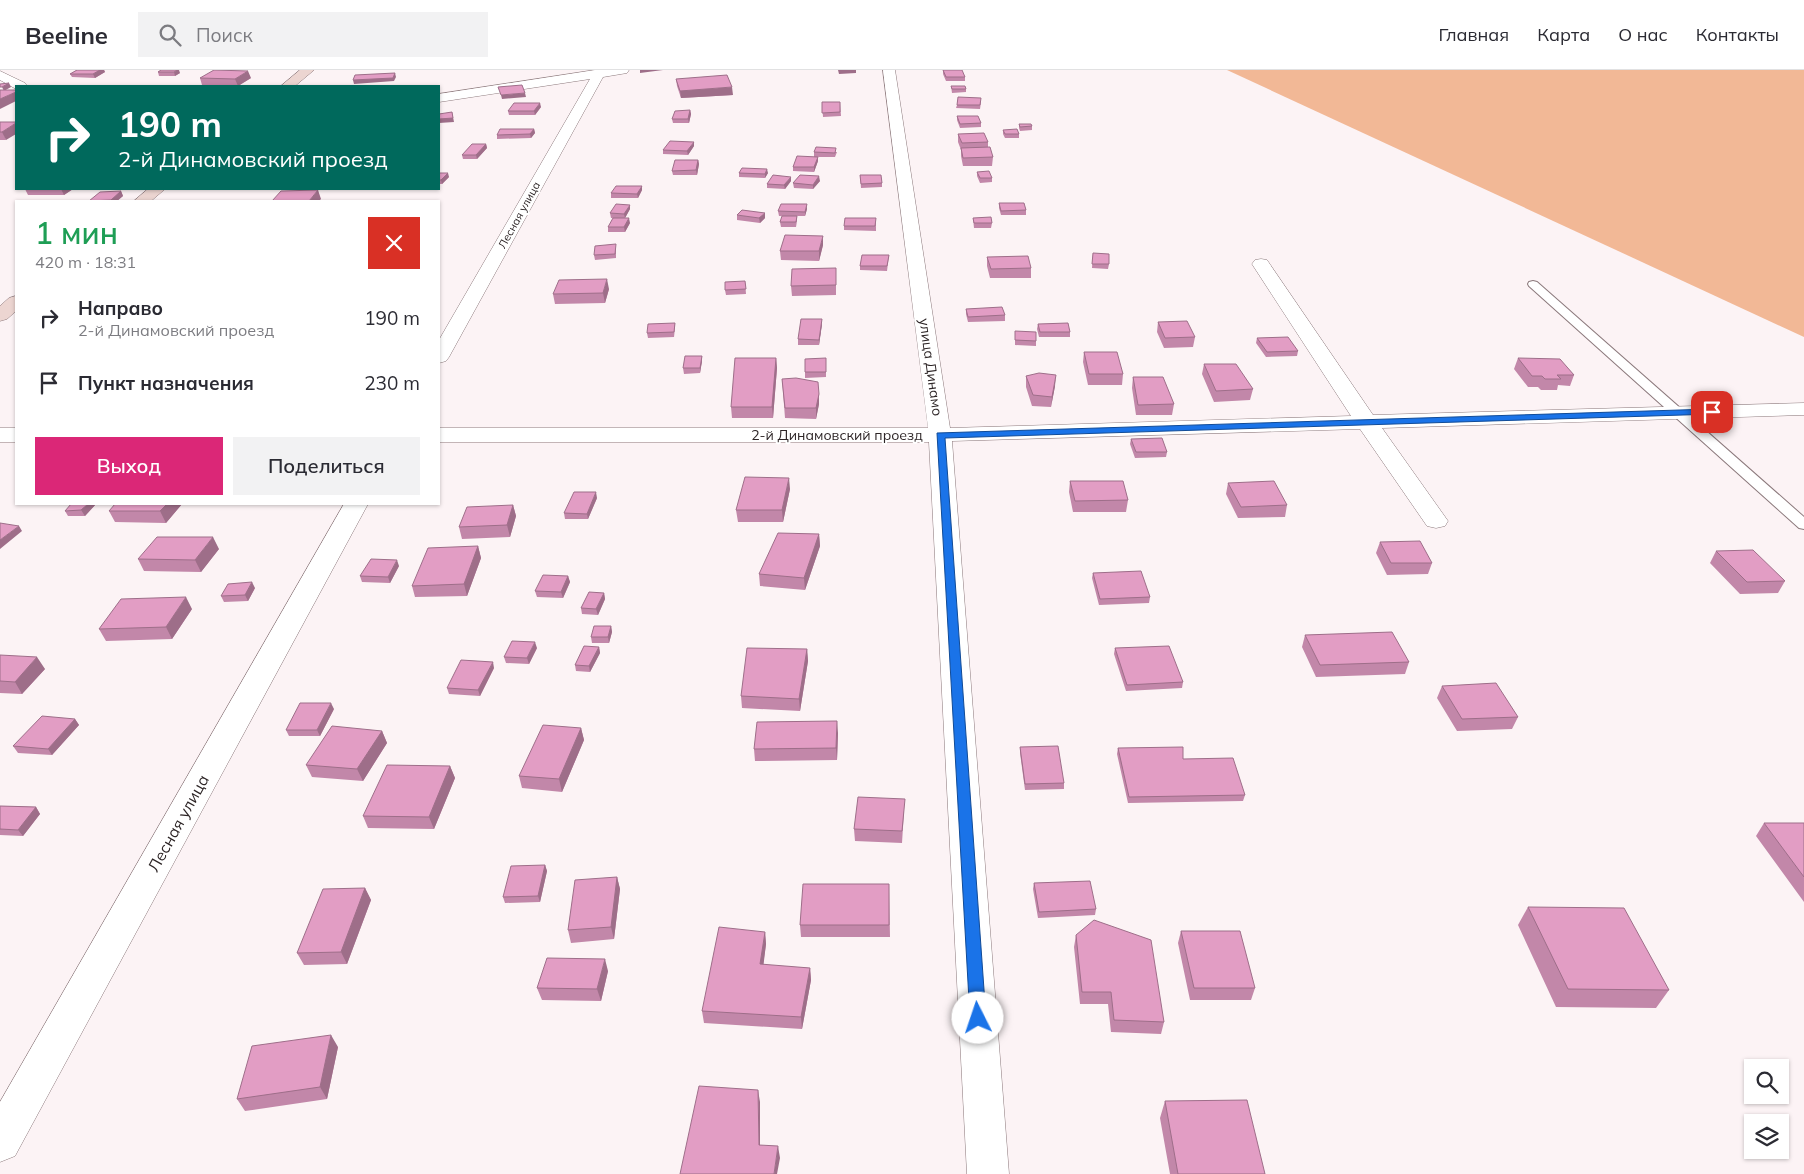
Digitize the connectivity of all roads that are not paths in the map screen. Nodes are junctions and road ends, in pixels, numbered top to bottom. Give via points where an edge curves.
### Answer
1 (17, 70) edge
2 (308, 70) edge
3 (623, 70) edge
4 (889, 70) edge
5 (600, 72) edge
6 (2, 77) edge
7 (19, 85) edge
8 (288, 85) edge
9 (440, 98) edge
10 (156, 190) edge
11 (143, 200) edge
12 (1261, 264) dead end
13 (1533, 284) dead end
14 (15, 303) edge
15 (0, 316) edge
16 (440, 355) edge
17 (1804, 409) edge
18 (1676, 413) junction
19 (1366, 422) junction
20 (0, 435) edge
21 (15, 435) edge
22 (440, 435) edge
23 (940, 435) junction
24 (355, 505) edge
25 (1436, 520) dead end
26 (1804, 525) edge
27 (0, 1142) edge
28 (988, 1174) edge

1 - 6 street
2 - 8 street
3 - 5 street
4 - 23 street, улица Динамо
5 - 9 street
5 - 16 street, Лесная улица
6 - 7 street
10 - 11 street
12 - 19 street
13 - 18 lane
14 - 15 street
17 - 18 street, 2-й Динамовский проезд
18 - 19 street, 2-й Динамовский проезд
18 - 26 lane
19 - 23 street, 2-й Динамовский проезд
19 - 25 street
20 - 21 street
22 - 23 street, 2-й Динамовский проезд
23 - 28 street, улица Динамо
24 - 27 street, Лесная улица

